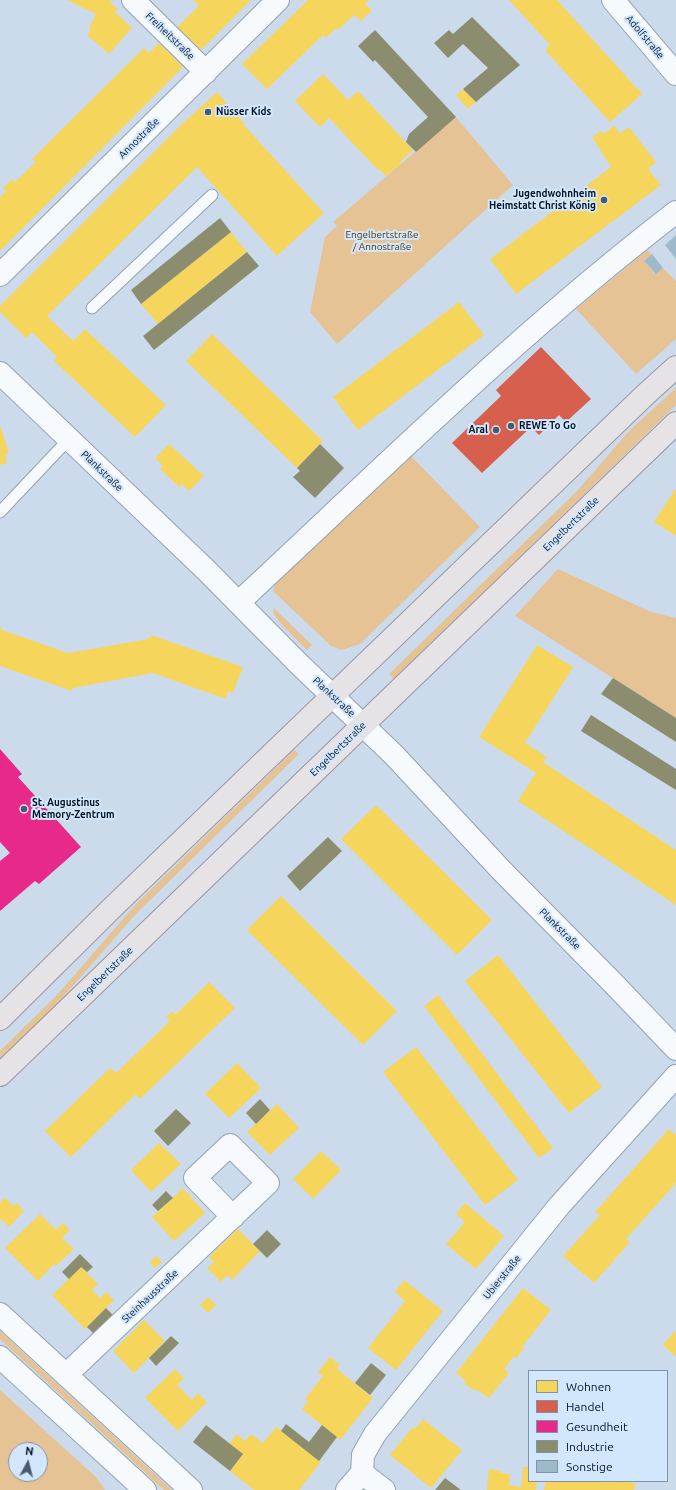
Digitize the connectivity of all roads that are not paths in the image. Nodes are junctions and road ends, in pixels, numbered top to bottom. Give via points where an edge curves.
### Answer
1 (133, 0) edge
2 (278, 0) edge
3 (613, 0) edge
4 (206, 72) junction
5 (676, 74) edge
6 (212, 195) dead end
7 (676, 212) edge
8 (0, 275) edge
9 (92, 308) dead end
10 (676, 368) edge
11 (0, 372) edge
12 (676, 422) edge
13 (69, 439) junction
14 (0, 512) edge
15 (239, 602) junction
16 (333, 696) junction
17 (364, 725) junction
18 (0, 1019) edge
19 (676, 1049) edge
20 (0, 1075) edge
21 (676, 1076) edge
22 (233, 1217) dead end
23 (0, 1314) edge
24 (0, 1357) edge
25 (66, 1375) junction
26 (362, 1473) junction
27 (145, 1490) edge
28 (191, 1490) edge
29 (347, 1490) edge
30 (384, 1490) edge

1 - 4 street, Freiheitstraße
2 - 4 street, Annostraße
3 - 5 street, Adolfstraße
4 - 8 street, Annostraße
6 - 9 lane
7 - 15 street via 516,344
10 - 16 main road via 644,395
11 - 13 street, Plankstraße
12 - 17 main road, Engelbertstraße
13 - 14 lane
13 - 15 street, Plankstraße
15 - 16 street, Plankstraße
16 - 17 street, Plankstraße
16 - 18 main road
17 - 19 street, Plankstraße
17 - 20 main road, Engelbertstraße
21 - 26 street, Ubierstraße via 559,1206 375,1434 363,1455
22 - 25 street, Steinhausstraße
23 - 25 street
24 - 27 street
25 - 28 street
26 - 29 street
26 - 30 street

